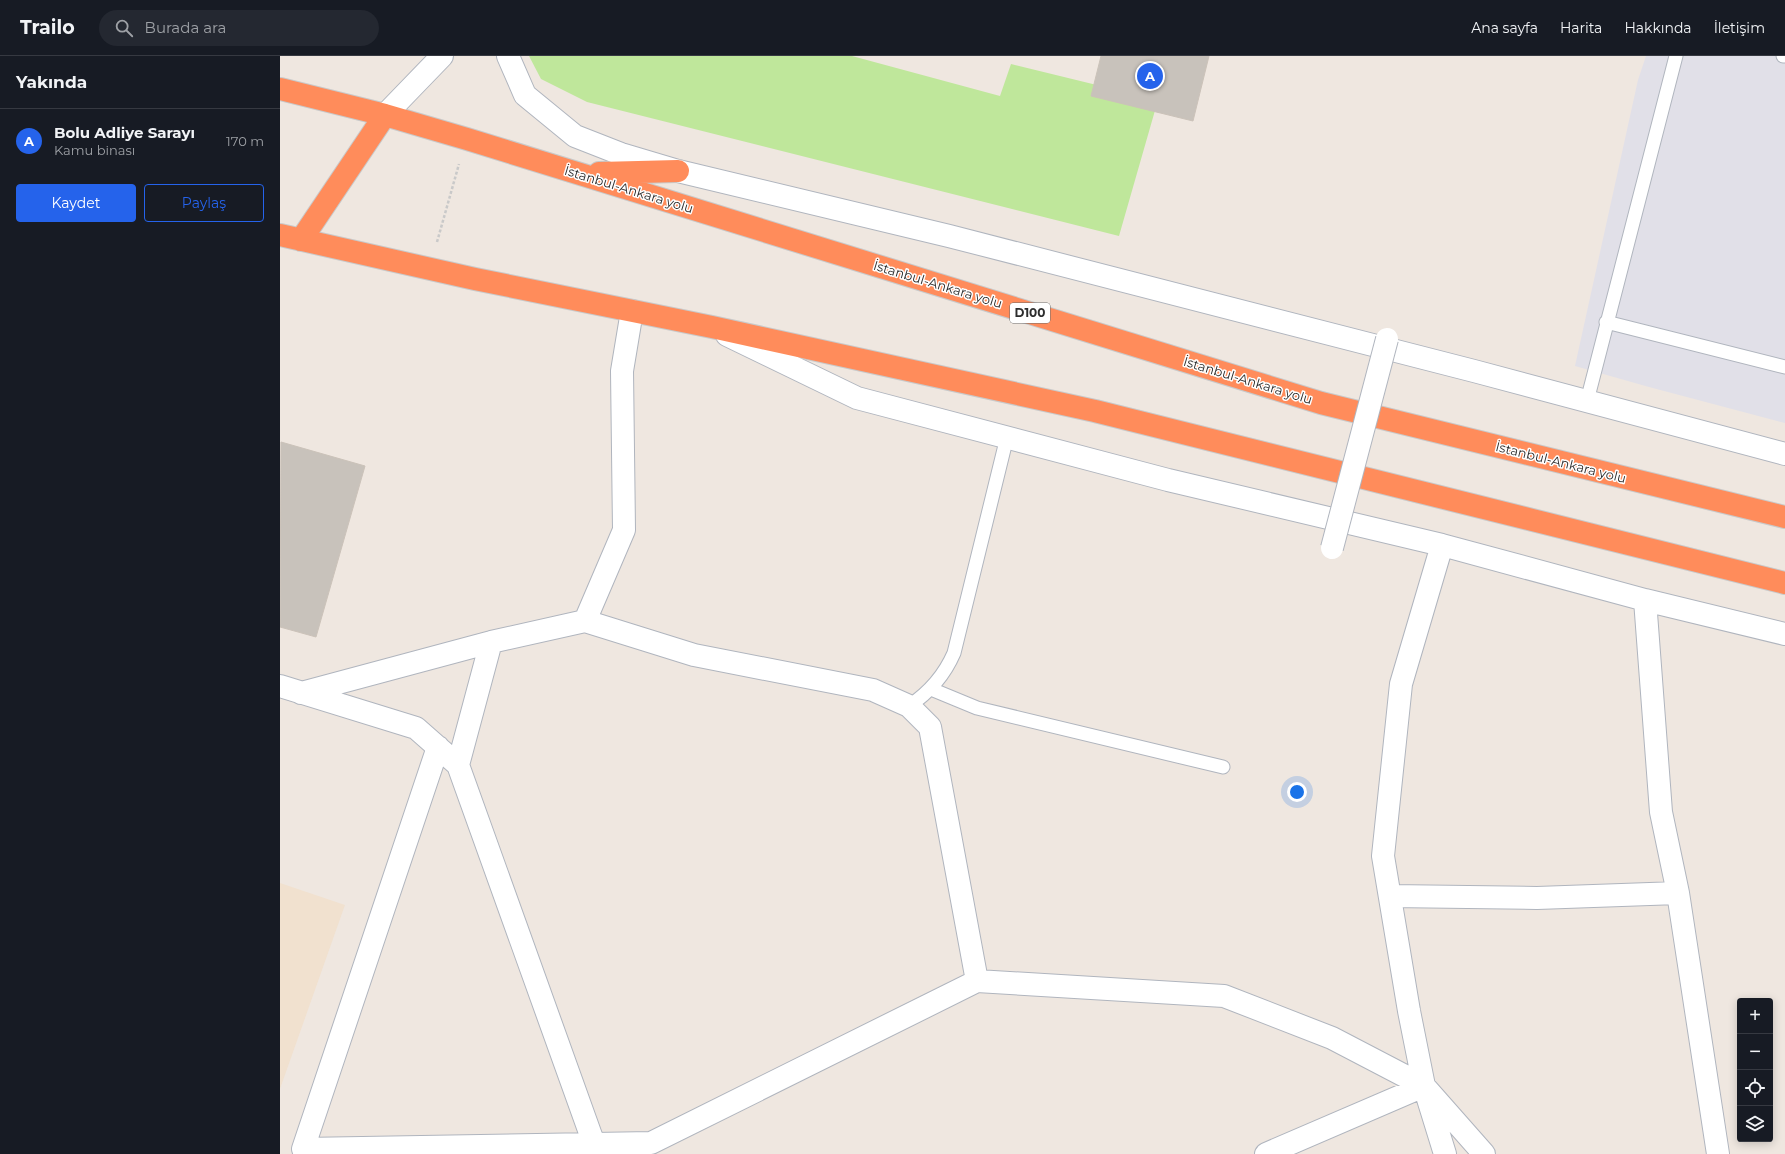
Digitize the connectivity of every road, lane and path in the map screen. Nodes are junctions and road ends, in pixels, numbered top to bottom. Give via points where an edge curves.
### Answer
1 (442, 56) edge
2 (508, 56) edge
3 (1676, 56) edge
4 (280, 89) edge
5 (385, 115) junction
6 (460, 162) dead end
7 (678, 171) junction
8 (580, 174) junction
9 (280, 235) edge
10 (301, 240) junction
11 (437, 242) dead end
12 (632, 311) junction
13 (1606, 322) junction
14 (712, 327) junction
15 (1387, 339) dead end
16 (1785, 367) edge
17 (1586, 401) junction
18 (1007, 437) junction
19 (1785, 454) edge
20 (1785, 517) edge
21 (1442, 545) junction
22 (1332, 548) dead end
23 (1785, 583) edge
24 (1645, 600) junction
25 (585, 622) junction
26 (1785, 634) edge
27 (491, 642) junction
28 (280, 686) edge
29 (931, 689) junction
30 (301, 693) junction
31 (909, 706) junction
32 (438, 747) junction
33 (458, 765) junction
34 (1223, 767) dead end
35 (1678, 893) junction
36 (1390, 896) junction
37 (977, 981) junction
38 (1424, 1086) junction
39 (594, 1144) junction
40 (654, 1148) edge
41 (302, 1151) edge
42 (1266, 1154) edge
43 (1445, 1154) edge
44 (1484, 1154) edge
45 (1718, 1154) edge

1 - 5 street
2 - 7 street via 525,95 575,136 621,154
3 - 13 lane
4 - 5 highway, İstanbul-Ankara yolu / D100
5 - 8 highway, İstanbul-Ankara yolu / D100
5 - 10 highway
6 - 11 path
7 - 8 highway
7 - 17 street via 949,236
8 - 20 highway, İstanbul-Ankara yolu / D100 via 1321,403
9 - 10 highway
10 - 12 highway
12 - 14 highway
12 - 25 street via 622,372 624,530
13 - 16 lane
13 - 17 lane
14 - 18 street via 858,398
14 - 23 highway via 1095,411
15 - 22 street, bridge
17 - 19 street
18 - 21 street via 1168,480
18 - 29 lane via 954,653 945,672
21 - 24 street
21 - 36 street via 1401,684 1383,856
24 - 26 street
24 - 35 street via 1661,812
25 - 27 street
25 - 31 street via 694,655 873,690
27 - 30 street
27 - 33 street
28 - 30 street
29 - 31 lane
29 - 34 lane via 977,708
30 - 32 street via 416,728
31 - 37 street via 930,727
32 - 33 street
32 - 41 street
33 - 39 street
35 - 36 street via 1537,898
35 - 45 street
36 - 38 street via 1408,1011
37 - 38 street via 1224,996 1332,1038
37 - 40 street
38 - 42 street
38 - 43 street
38 - 44 street
39 - 40 street
39 - 41 street

